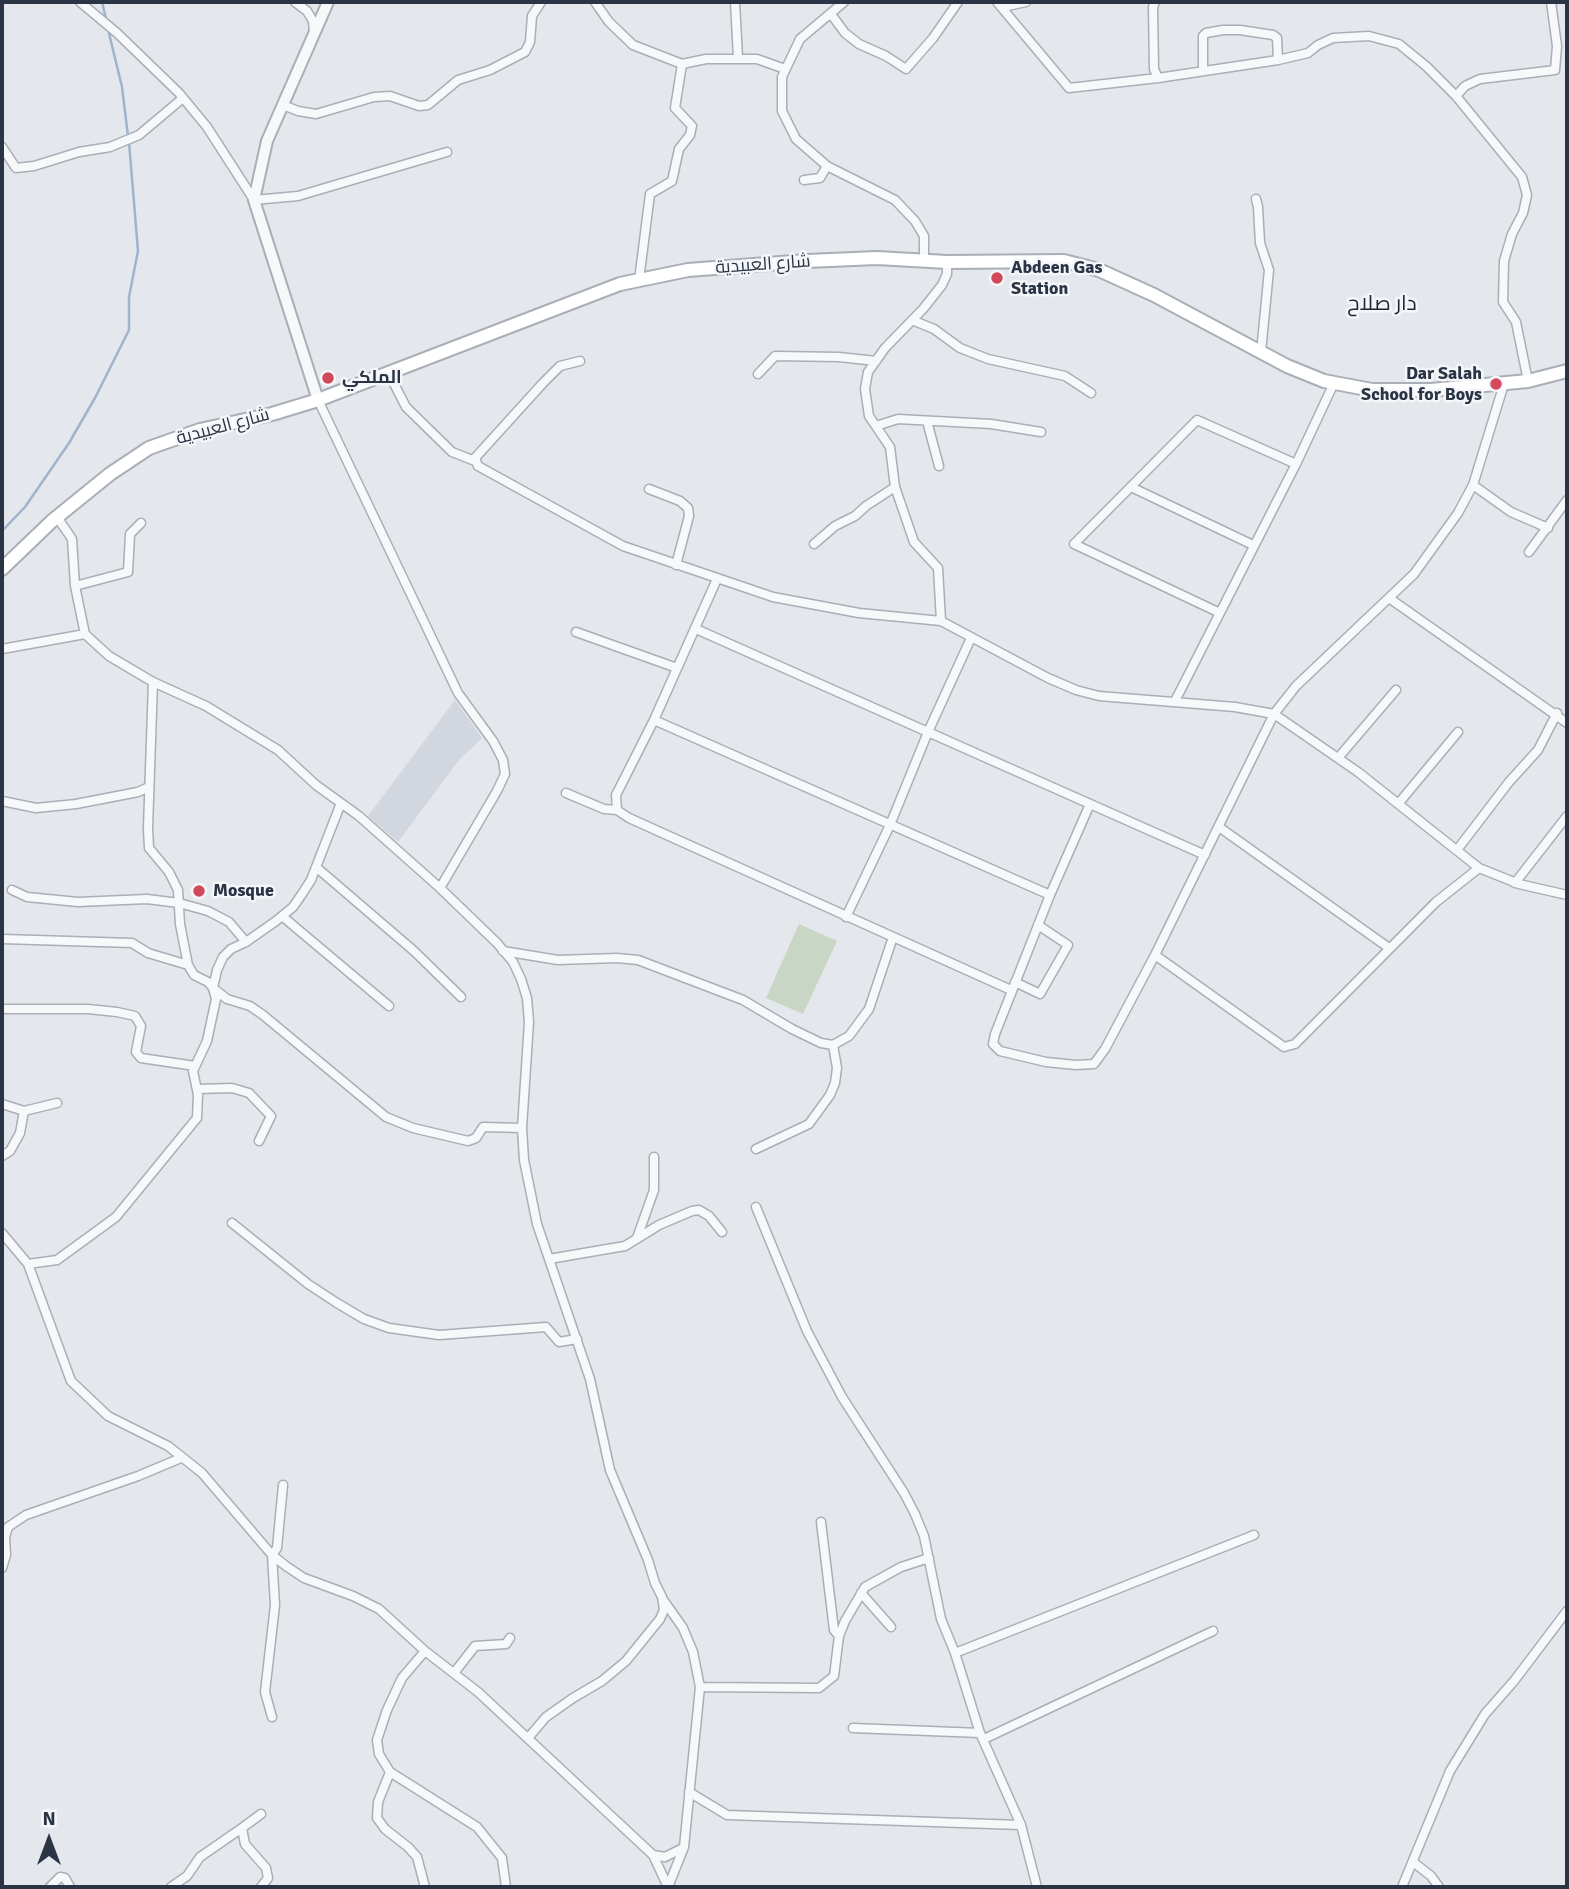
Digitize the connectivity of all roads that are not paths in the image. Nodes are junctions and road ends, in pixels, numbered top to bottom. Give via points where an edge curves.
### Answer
1 (80, 2) edge
2 (295, 2) edge
3 (328, 2) edge
4 (541, 2) edge
5 (595, 2) edge
6 (735, 2) edge
7 (844, 2) edge
8 (958, 2) edge
9 (1026, 2) edge
10 (1155, 2) edge
11 (1551, 2) edge
12 (1000, 4) edge
13 (831, 14) junction
14 (314, 33) junction
15 (737, 58) junction
16 (1278, 60) junction
17 (682, 64) junction
18 (785, 69) junction
19 (1203, 71) junction
20 (1158, 78) junction
21 (1456, 96) junction
22 (183, 98) junction
23 (283, 105) junction
24 (2, 147) edge
25 (447, 152) dead end
26 (827, 166) junction
27 (804, 180) dead end
28 (1256, 199) dead end
29 (254, 200) junction
30 (924, 260) junction
31 (947, 261) junction
32 (639, 280) junction
33 (912, 320) junction
34 (1261, 352) junction
35 (580, 361) dead end
36 (876, 361) junction
37 (1567, 371) edge
38 (389, 374) junction
39 (758, 374) dead end
40 (1528, 381) junction
41 (1334, 383) junction
42 (1504, 384) junction
43 (1091, 393) dead end
44 (318, 400) junction
45 (927, 421) junction
46 (876, 426) junction
47 (1041, 432) dead end
48 (475, 461) junction
49 (1296, 464) junction
50 (939, 466) dead end
51 (1473, 485) junction
52 (895, 487) junction
53 (1131, 487) junction
54 (649, 489) dead end
55 (1567, 500) edge
56 (57, 517) junction
57 (141, 523) dead end
58 (1548, 528) junction
59 (814, 544) dead end
60 (1253, 545) junction
61 (1529, 552) dead end
62 (676, 565) junction
63 (2, 569) edge
64 (717, 579) junction
65 (75, 586) junction
66 (1389, 598) junction
67 (1220, 613) junction
68 (941, 621) junction
69 (696, 629) junction
70 (576, 632) dead end
71 (85, 634) junction
72 (971, 638) junction
73 (2, 649) edge
74 (677, 668) junction
75 (153, 682) junction
76 (1396, 690) dead end
77 (1175, 701) junction
78 (1557, 713) junction
79 (1274, 714) junction
80 (654, 720) junction
81 (1567, 723) edge
82 (928, 732) junction
83 (1458, 733) dead end
84 (1338, 758) junction
85 (149, 787) junction
86 (566, 793) dead end
87 (2, 801) edge
88 (341, 803) junction
89 (1398, 803) junction
90 (1090, 804) junction
91 (617, 810) junction
92 (1567, 817) edge
93 (890, 825) junction
94 (1219, 827) junction
95 (1457, 850) junction
96 (1205, 855) junction
97 (316, 867) junction
98 (1479, 869) junction
99 (1515, 883) junction
100 (440, 888) junction
101 (12, 890) dead end
102 (1050, 895) junction
103 (1567, 895) edge
104 (178, 903) junction
105 (282, 916) junction
106 (846, 917) junction
107 (1038, 925) junction
108 (893, 937) junction
109 (3, 939) edge
110 (246, 942) junction
111 (1389, 948) junction
112 (503, 951) junction
113 (1155, 955) junction
114 (188, 965) junction
115 (1013, 986) junction
116 (213, 988) junction
117 (461, 997) dead end
118 (389, 1006) dead end
119 (2, 1009) edge
120 (833, 1045) junction
121 (195, 1066) junction
122 (197, 1089) junction
123 (57, 1103) dead end
124 (2, 1104) edge
125 (23, 1111) junction
126 (522, 1128) junction
127 (259, 1141) dead end
128 (756, 1149) dead end
129 (2, 1156) edge
130 (654, 1157) dead end
131 (756, 1207) dead end
132 (232, 1223) dead end
133 (722, 1232) dead end
134 (2, 1233) edge
135 (637, 1238) junction
136 (549, 1259) junction
137 (28, 1264) junction
138 (577, 1339) junction
139 (181, 1458) junction
140 (283, 1485) dead end
141 (821, 1522) dead end
142 (1254, 1535) dead end
143 (272, 1555) junction
144 (929, 1558) junction
145 (2, 1568) edge
146 (861, 1593) junction
147 (662, 1597) junction
148 (1567, 1611) edge
149 (891, 1627) dead end
150 (1213, 1630) dead end
151 (839, 1636) junction
152 (510, 1638) dead end
153 (425, 1651) junction
154 (955, 1653) junction
155 (454, 1674) junction
156 (700, 1687) junction
157 (272, 1717) dead end
158 (853, 1728) dead end
159 (982, 1736) junction
160 (528, 1738) junction
161 (390, 1772) junction
162 (689, 1792) junction
163 (261, 1814) dead end
164 (1021, 1825) junction
165 (242, 1828) junction
166 (684, 1847) junction
167 (653, 1855) junction
168 (1413, 1862) junction
169 (50, 1887) edge
170 (70, 1887) edge
171 (172, 1887) edge
172 (261, 1887) edge
173 (425, 1887) edge
174 (506, 1887) edge
175 (668, 1887) edge
176 (1037, 1887) edge
177 (1402, 1887) edge
178 (1439, 1887) edge

1 - 22 street
2 - 14 street via 307,11
3 - 14 street
4 - 23 street via 532,16 525,52 450,84 428,105 382,97 316,114
5 - 17 street via 633,45
6 - 15 street
7 - 13 street
8 - 13 street via 906,69 852,39
9 - 12 street
10 - 20 street via 1154,69
11 - 21 street via 1555,70 1480,79
12 - 20 street via 1069,88
13 - 18 street via 800,39
14 - 23 street
15 - 17 street
15 - 18 street
16 - 19 street
16 - 19 street via 1273,34 1223,30 1203,36
16 - 21 street via 1308,53 1334,38 1386,39 1426,65
17 - 32 street via 675,108 692,126 679,149 672,181 650,194
18 - 26 street via 782,111 796,139
19 - 20 street
21 - 40 street via 1512,162 1527,195 1502,280 1503,302 1516,322
22 - 24 street via 138,135 110,147 16,168
22 - 29 street
23 - 29 street via 267,141
25 - 29 street via 298,196
26 - 27 street via 820,178
26 - 30 street via 895,200 924,236
28 - 34 street via 1260,243 1269,270
29 - 44 street
30 - 31 main road, شارع العبيدية
30 - 32 main road, شارع العبيدية via 807,261 688,270
31 - 33 street via 942,285
31 - 34 main road, شارع العبيدية via 1080,264 1154,295
32 - 38 main road, شارع العبيدية
33 - 36 street
33 - 43 street via 960,348 1065,376
34 - 41 main road, شارع العبيدية
35 - 48 street via 560,366
36 - 39 street via 775,356
36 - 46 street via 865,389 869,415
37 - 40 main road, شارع العبيدية
38 - 44 main road, شارع العبيدية
38 - 48 street via 406,407 452,452
40 - 42 main road, شارع العبيدية
41 - 42 main road, شارع العبيدية via 1373,390
41 - 49 street
42 - 51 street
44 - 56 main road, شارع العبيدية via 149,448
44 - 100 street via 458,694 503,760 505,775 498,791
45 - 46 street via 898,419
45 - 47 street
45 - 50 street
46 - 52 street via 890,447
48 - 62 street via 484,472 622,546
49 - 53 street via 1197,420
49 - 60 street
51 - 58 street via 1511,512
51 - 66 street via 1414,574
52 - 59 street
52 - 68 street via 914,542 938,568
53 - 60 street
53 - 67 street via 1074,544
54 - 62 street via 688,508
55 - 58 street
56 - 63 main road, شارع العبيدية
56 - 65 street via 72,539
57 - 65 street via 131,534 128,572
58 - 61 street
60 - 67 street
62 - 64 street
64 - 68 street via 773,597
64 - 69 street
65 - 71 street
66 - 78 street
66 - 79 street via 1296,686
67 - 77 street
68 - 72 street
69 - 74 street
69 - 82 street
70 - 74 street
71 - 73 street
71 - 75 street via 109,656
72 - 77 street via 1076,690 1123,699
72 - 82 street
74 - 80 street
75 - 85 street
75 - 88 street via 206,706 278,750
76 - 84 street
77 - 79 street
78 - 81 street
78 - 95 street via 1538,750
79 - 84 street
79 - 94 street
80 - 91 street via 617,796
80 - 93 street
82 - 90 street
82 - 93 street
83 - 89 street
84 - 89 street
85 - 87 street via 121,796 36,808
85 - 104 street via 149,848 174,878
86 - 91 street
88 - 97 street
88 - 100 street
89 - 95 street
90 - 96 street
90 - 102 street
91 - 106 street
92 - 99 street
93 - 102 street
93 - 106 street
94 - 96 street
94 - 111 street
95 - 98 street
96 - 113 street
97 - 105 street via 293,908
97 - 117 street
98 - 99 street
98 - 111 street via 1436,902
99 - 103 street
100 - 112 street
101 - 104 street via 27,897 78,902 147,899
102 - 107 street
104 - 110 street via 229,922
104 - 114 street
105 - 110 street
105 - 118 street
106 - 108 street
107 - 115 street
107 - 115 street via 1068,945 1040,994
108 - 115 street
108 - 120 street via 869,1009 849,1036
109 - 114 street via 132,943
110 - 116 street via 223,957
111 - 113 street via 1295,1044 1284,1046
112 - 120 street via 558,960 638,960 743,1000 792,1029
112 - 126 street via 522,979 527,998
113 - 115 street via 1094,1064 1046,1062 1000,1051 993,1044 995,1034
114 - 116 street
116 - 121 street via 215,1012
116 - 126 street via 227,999 250,1006 386,1117 468,1142 483,1127
119 - 121 street via 88,1009 135,1016 141,1026 136,1052 141,1058
120 - 128 street via 835,1083 810,1124
121 - 122 street
122 - 127 street via 232,1088 249,1093 271,1116
122 - 137 street via 197,1118 116,1217 57,1260
123 - 125 street
124 - 125 street
125 - 129 street via 20,1133
126 - 136 street via 537,1224
130 - 135 street via 654,1189
131 - 144 street via 807,1331 842,1397 904,1493
132 - 138 street via 308,1284 364,1319 389,1328 439,1335 546,1326 559,1342
133 - 135 street via 699,1210
134 - 137 street
135 - 136 street via 625,1246
136 - 138 street
137 - 139 street via 71,1381 108,1416 168,1446
138 - 147 street via 612,1477
139 - 143 street via 202,1473
139 - 145 street via 26,1515 8,1527
140 - 143 street via 277,1548
141 - 151 street via 834,1630
142 - 154 street
143 - 153 street via 304,1578 379,1609
143 - 157 street via 275,1605 265,1692
144 - 146 street via 901,1567
144 - 154 street via 941,1619
146 - 149 street
146 - 151 street
147 - 156 street via 683,1628
147 - 160 street via 660,1619 626,1661 546,1717
148 - 168 street via 1485,1714 1457,1759
150 - 159 street
151 - 156 street via 834,1676 820,1688
152 - 155 street via 506,1644 475,1646
153 - 155 street
153 - 161 street via 402,1678 377,1740
154 - 159 street
155 - 160 street
156 - 162 street
158 - 159 street
159 - 164 street
160 - 167 street
161 - 173 street via 377,1818 417,1857
161 - 174 street via 477,1828 502,1858
162 - 164 street via 727,1815
162 - 166 street
163 - 165 street
164 - 176 street
165 - 171 street via 200,1857
165 - 172 street via 246,1844 266,1868 268,1878
166 - 167 street via 665,1857
166 - 175 street
167 - 175 street
168 - 177 street
168 - 178 street
169 - 170 street via 60,1877

